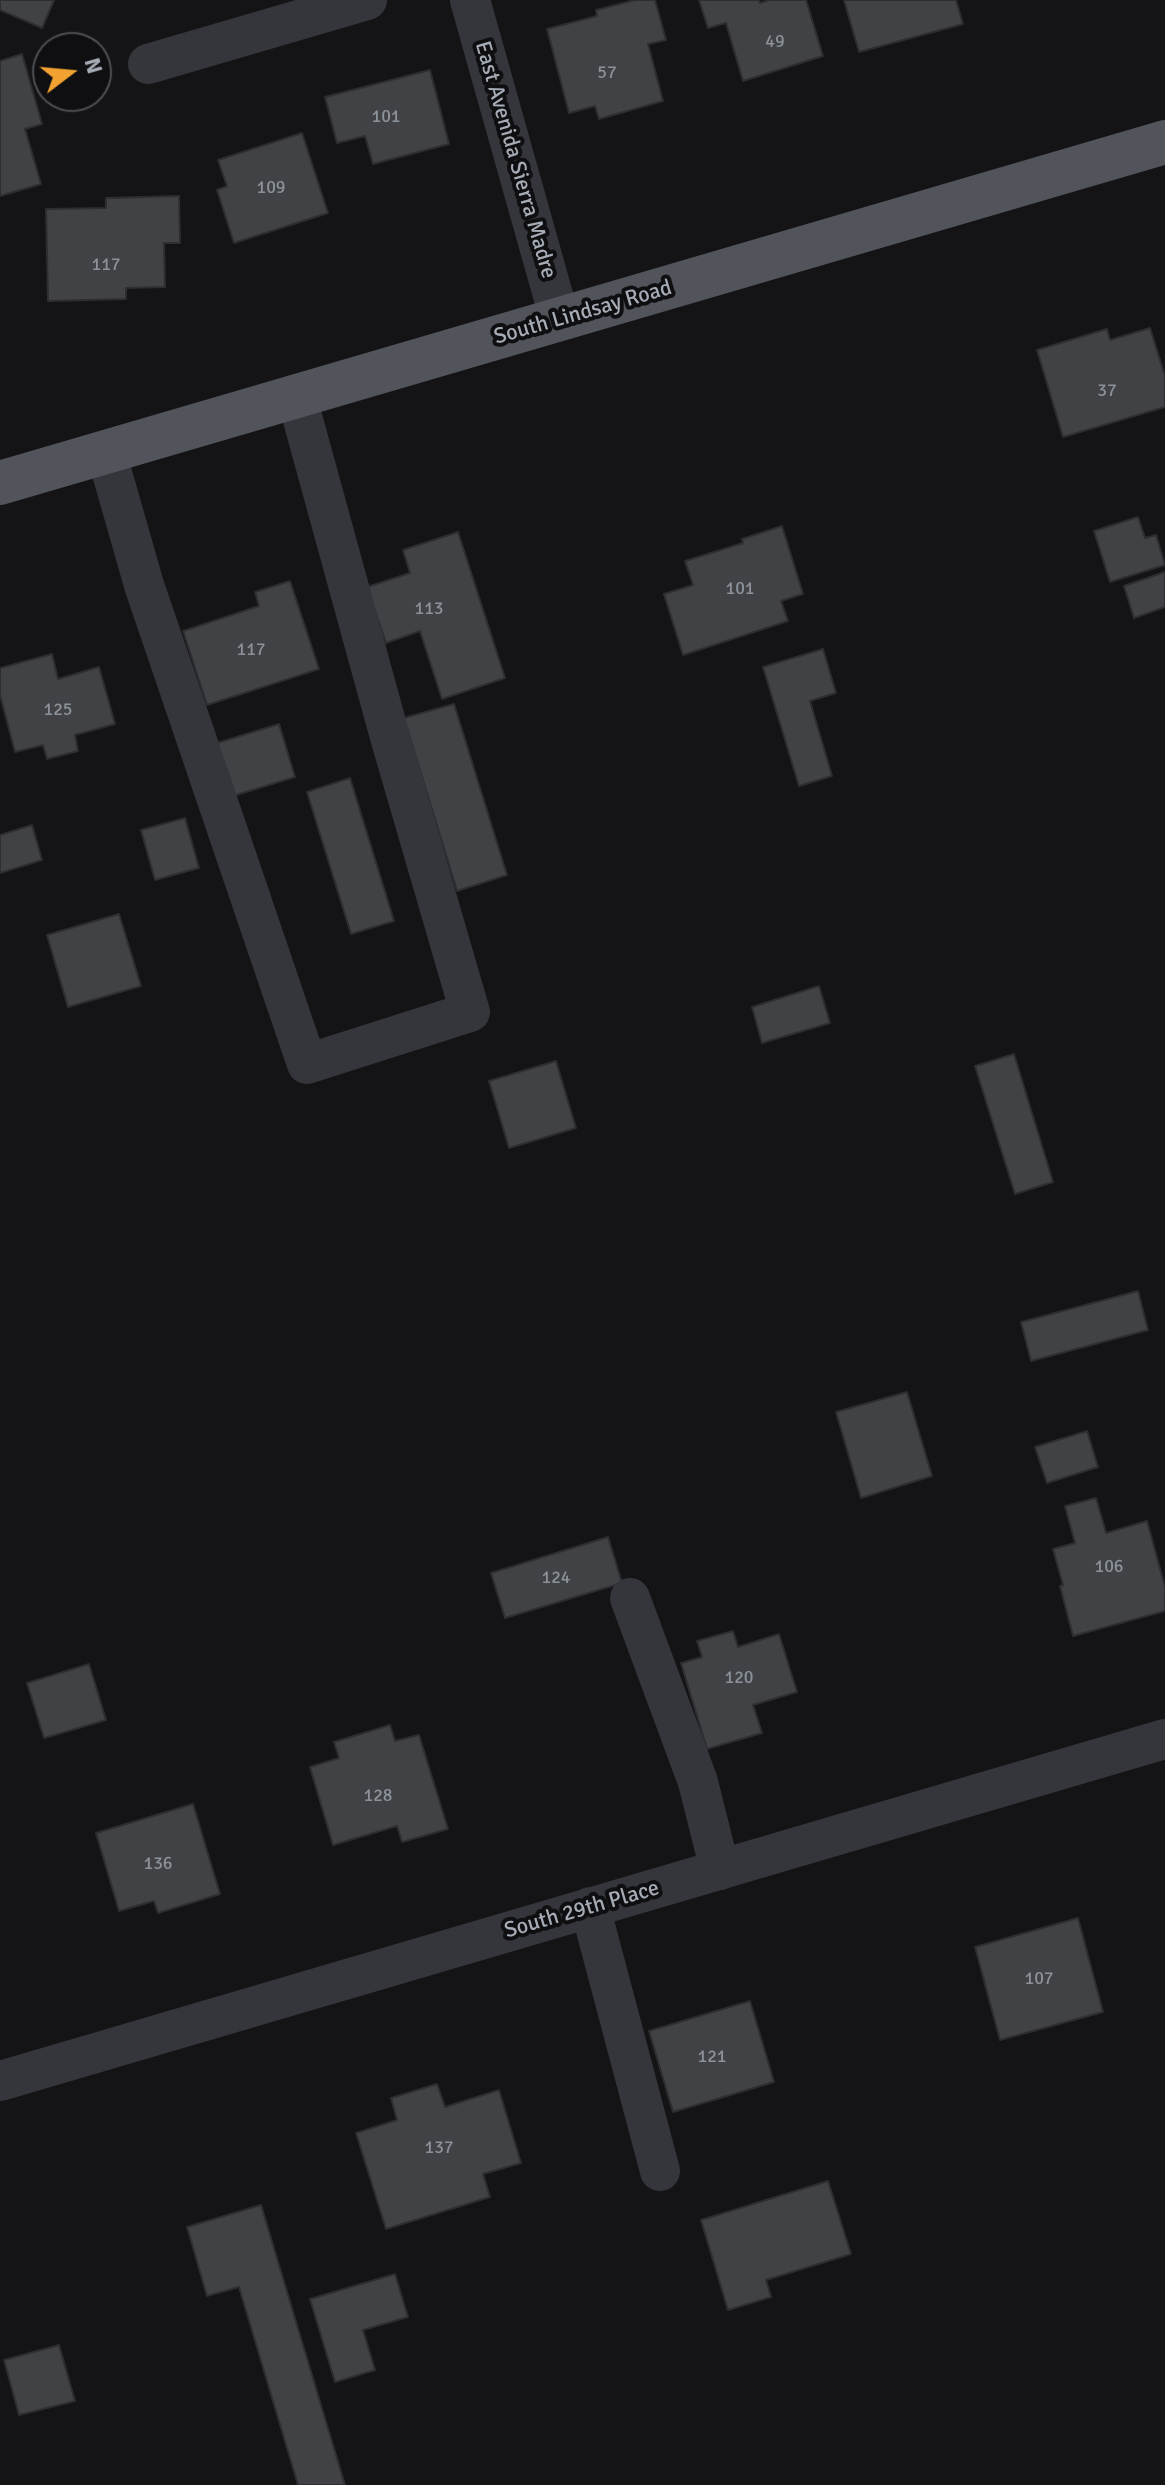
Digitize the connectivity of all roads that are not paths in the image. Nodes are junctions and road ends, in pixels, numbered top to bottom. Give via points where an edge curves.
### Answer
1 (367, 0) edge
2 (470, 0) edge
3 (148, 64) dead end
4 (1165, 142) edge
5 (560, 320) junction
6 (297, 398) junction
7 (106, 452) junction
8 (0, 483) edge
9 (630, 1598) dead end
10 (1165, 1739) edge
11 (720, 1870) junction
12 (590, 1907) junction
13 (0, 2081) edge
14 (660, 2171) dead end

1 - 3 street
2 - 5 street, East Avenida Sierra Madre
4 - 5 main road, South Lindsay Road
5 - 6 main road, South Lindsay Road
6 - 7 main road, South Lindsay Road
6 - 7 street via 470,1012 307,1064 144,585
7 - 8 main road, South Lindsay Road
9 - 11 street via 698,1782
10 - 11 street, South 29th Place
11 - 12 street, South 29th Place
12 - 13 street, South 29th Place
12 - 14 street

